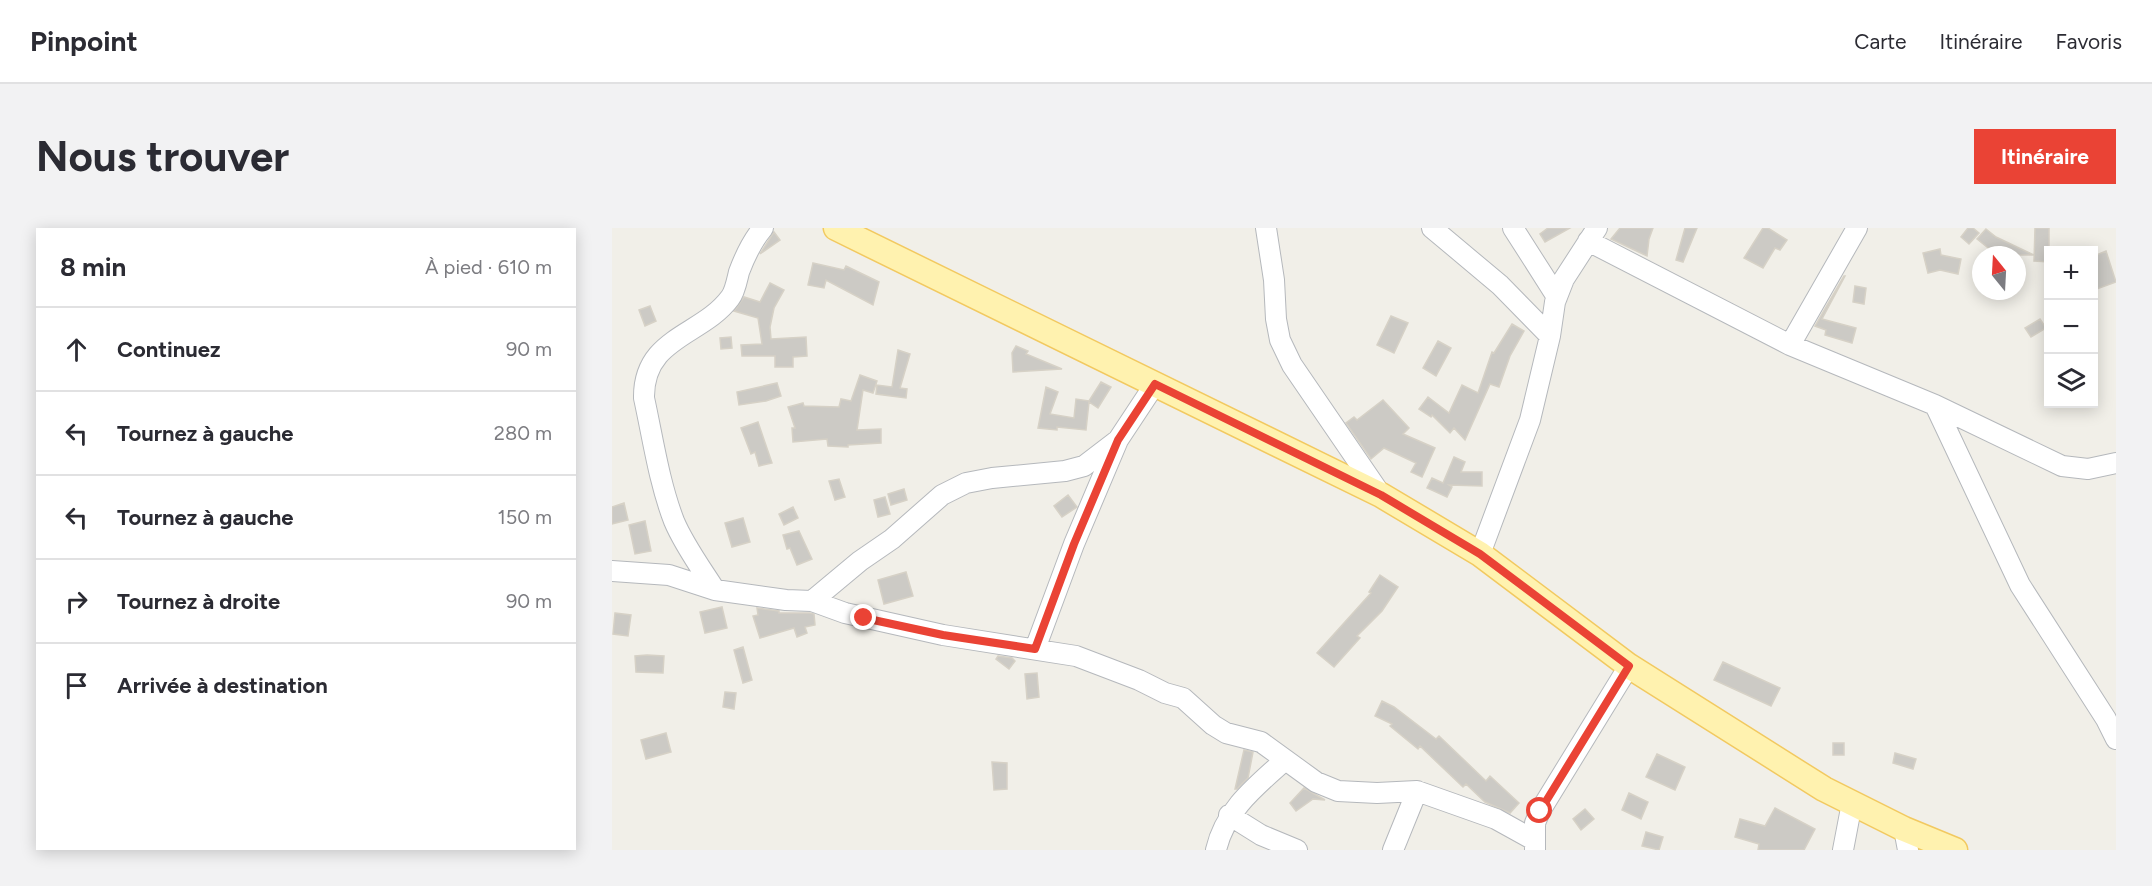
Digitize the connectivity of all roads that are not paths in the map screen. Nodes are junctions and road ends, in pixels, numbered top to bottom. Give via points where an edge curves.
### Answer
1 (763, 228) edge
2 (836, 228) edge
3 (1266, 228) edge
4 (1432, 228) edge
5 (1513, 228) edge
6 (1857, 228) edge
7 (1592, 234) edge
8 (1557, 297) junction
9 (1550, 336) junction
10 (1790, 345) junction
11 (1155, 384) junction
12 (1935, 405) junction
13 (1118, 440) junction
14 (2116, 463) edge
15 (1381, 495) junction
16 (1480, 554) junction
17 (612, 571) edge
18 (715, 590) junction
19 (812, 601) junction
20 (1035, 649) junction
21 (1629, 666) junction
22 (2116, 739) edge
23 (1286, 760) junction
24 (1417, 791) junction
25 (1852, 803) junction
26 (1229, 816) junction
27 (1906, 839) edge
28 (1535, 845) edge
29 (1216, 850) edge
30 (1297, 850) edge
31 (1393, 850) edge
32 (1843, 850) edge
33 (1955, 850) edge

1 - 18 street via 748,249 732,297 658,354 644,386 674,520
2 - 11 main road
3 - 15 street via 1280,340 1292,365
4 - 9 street via 1500,285
5 - 8 street
6 - 10 street
7 - 8 street
7 - 10 street
8 - 9 street
9 - 16 street via 1530,420
10 - 12 street
11 - 13 street
11 - 15 main road
12 - 14 street via 2062,466 2088,469
12 - 22 street via 2020,585
13 - 19 street via 1084,466 975,481 942,495
13 - 20 street
15 - 16 main road
16 - 21 main road
17 - 18 street via 669,575
18 - 19 street
19 - 20 street via 845,613 943,635
20 - 23 street via 1076,656 1183,698 1214,726 1261,742
21 - 25 main road
21 - 28 street via 1540,811 1535,823
23 - 24 street via 1316,782 1338,791
23 - 26 street
24 - 28 street via 1496,819
24 - 31 street
25 - 27 main road
25 - 32 street
26 - 29 street
26 - 30 street
27 - 33 main road

